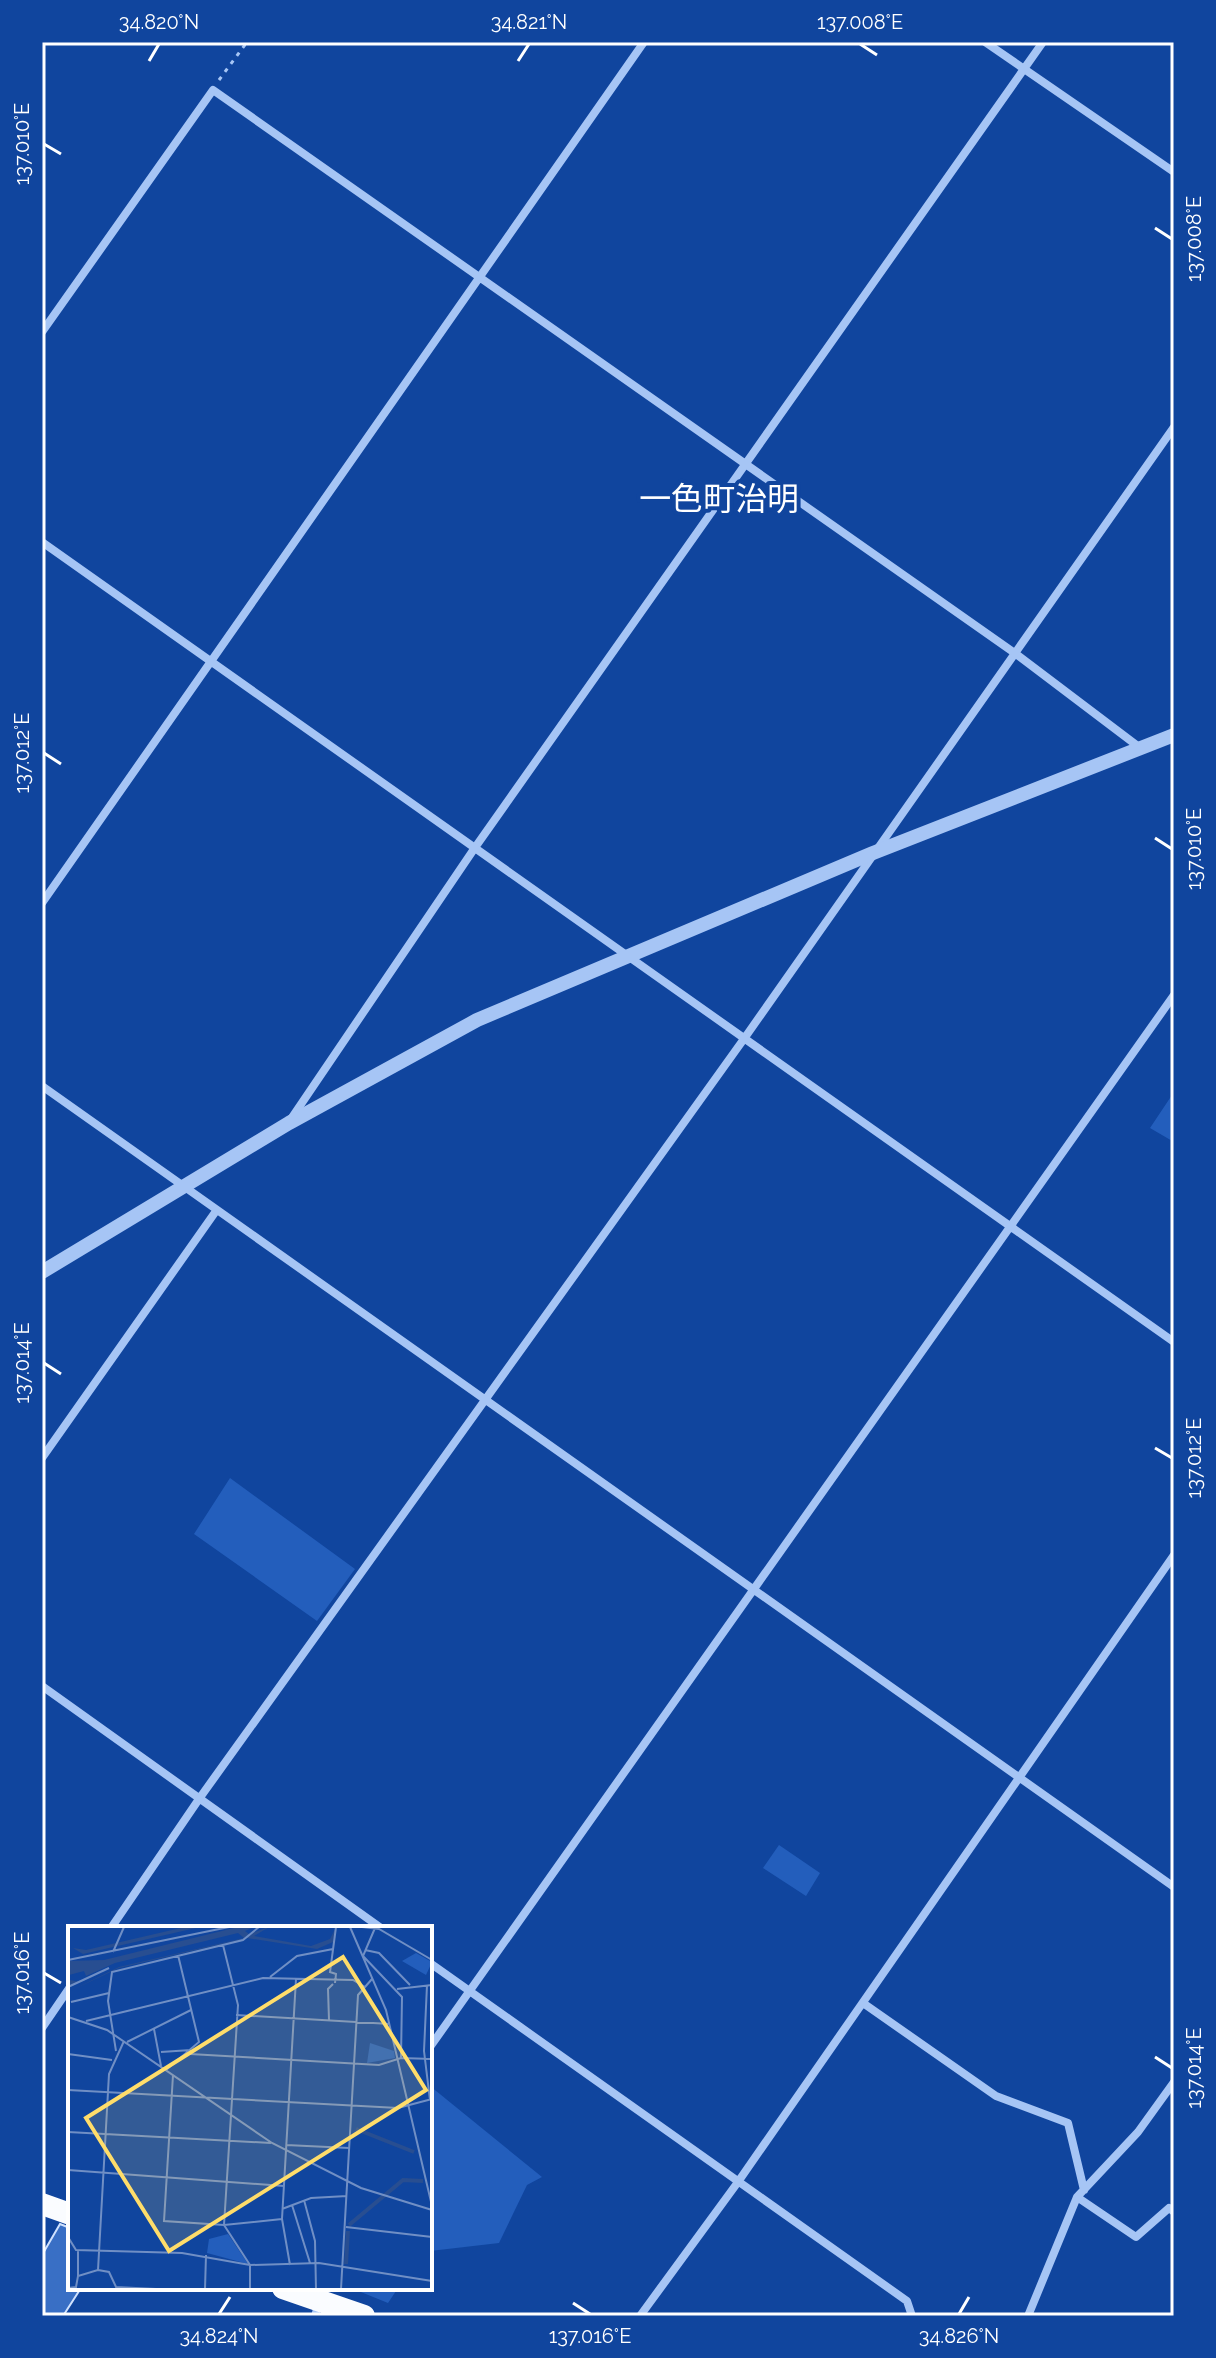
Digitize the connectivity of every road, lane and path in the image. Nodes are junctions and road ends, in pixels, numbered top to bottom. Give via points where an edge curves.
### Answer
1 (247, 42) edge
2 (644, 42) edge
3 (985, 42) edge
4 (1043, 42) edge
5 (1024, 69) junction
6 (213, 90) junction
7 (1174, 172) edge
8 (478, 278) junction
9 (42, 332) edge
10 (1174, 427) edge
11 (745, 465) junction
12 (42, 542) edge
13 (1016, 654) junction
14 (211, 661) junction
15 (1174, 735) edge
16 (1139, 747) junction
17 (474, 849) junction
18 (873, 853) junction
19 (42, 903) edge
20 (628, 956) junction
21 (1174, 995) edge
22 (746, 1036) junction
23 (42, 1086) edge
24 (289, 1123) junction
25 (183, 1189) junction
26 (216, 1211) junction
27 (1010, 1226) junction
28 (42, 1272) edge
29 (1174, 1342) edge
30 (487, 1400) junction
31 (42, 1458) edge
32 (1174, 1555) edge
33 (754, 1589) junction
34 (42, 1686) edge
35 (1020, 1779) junction
36 (199, 1799) junction
37 (1174, 1887) edge
38 (112, 1926) edge
39 (378, 1926) edge
40 (432, 1964) edge
41 (68, 1990) edge
42 (469, 1990) junction
43 (863, 2003) junction
44 (42, 2028) edge
45 (432, 2044) edge
46 (1174, 2082) edge
47 (738, 2182) junction
48 (1081, 2194) junction
49 (42, 2204) edge
50 (1174, 2212) edge
51 (68, 2213) edge
52 (288, 2290) edge
53 (319, 2302) edge
54 (364, 2316) edge
55 (640, 2316) edge
56 (912, 2316) edge
57 (1028, 2316) edge

1 - 6 path
2 - 8 street
3 - 5 street
4 - 5 street
5 - 7 street
5 - 11 street
6 - 8 street
6 - 9 street
8 - 11 street
8 - 14 street
10 - 13 street
11 - 13 street
11 - 17 street
12 - 14 street
13 - 16 street
13 - 18 street
14 - 17 street
14 - 19 street
15 - 16 street
16 - 18 street
17 - 20 street
17 - 24 street
18 - 20 street
18 - 22 street
20 - 22 street
20 - 24 street via 477,1020
21 - 27 street
22 - 27 street
22 - 30 street
23 - 25 street
24 - 25 street
25 - 26 street
25 - 28 street
26 - 30 street
26 - 31 street
27 - 29 street
27 - 33 street
30 - 33 street
30 - 36 street
32 - 35 street
33 - 35 street
33 - 42 street
34 - 36 street
35 - 37 street
35 - 43 street
36 - 38 street
36 - 39 street
40 - 42 street
41 - 44 street
42 - 45 street
42 - 47 street
43 - 47 street
43 - 48 street via 996,2096 1068,2123
46 - 48 street via 1138,2132
47 - 55 street
47 - 56 street via 907,2301
48 - 50 street via 1136,2237 1169,2208
48 - 57 street
49 - 51 highway
52 - 53 highway
53 - 54 highway

